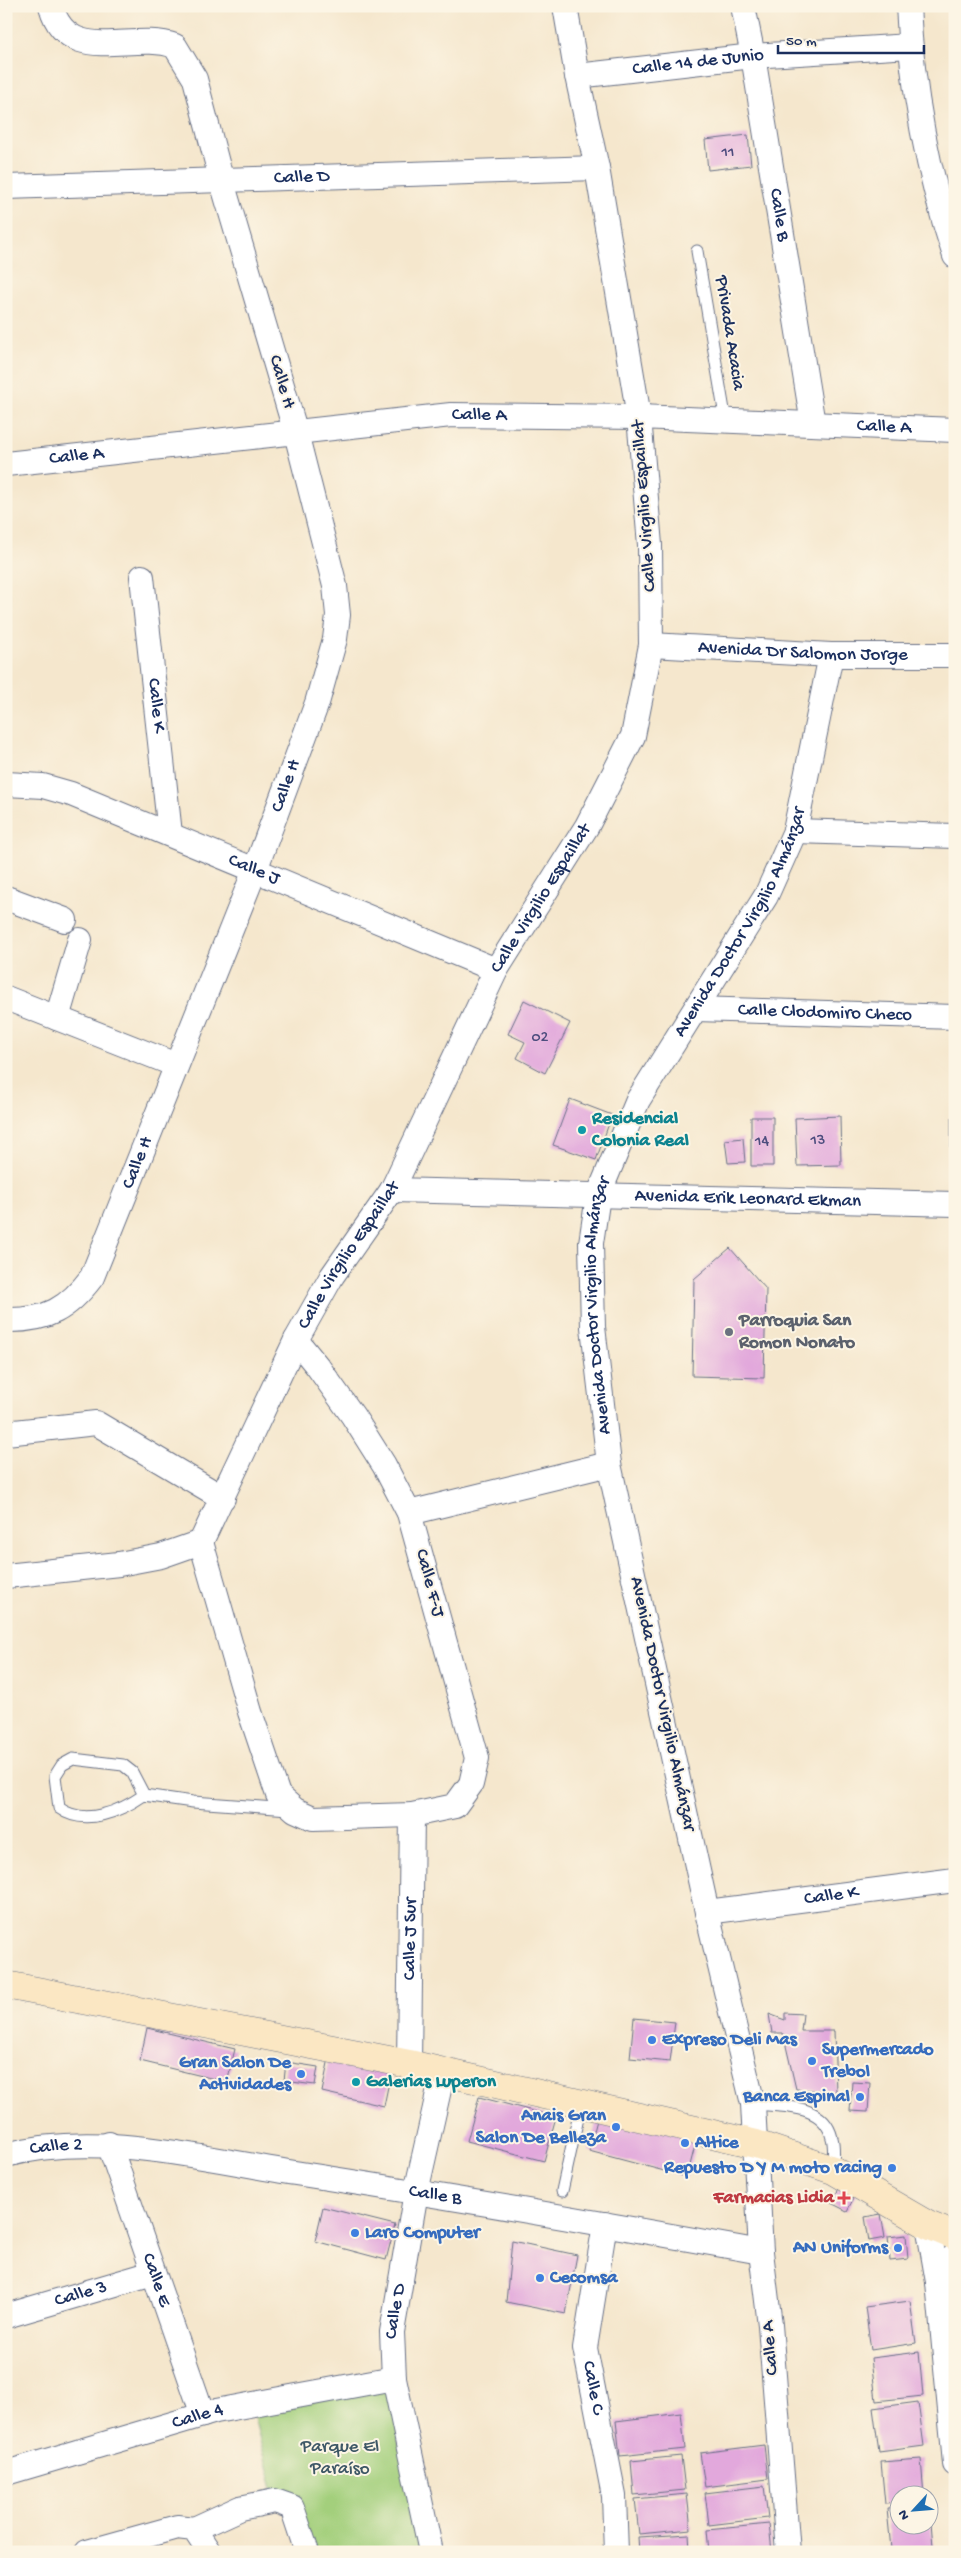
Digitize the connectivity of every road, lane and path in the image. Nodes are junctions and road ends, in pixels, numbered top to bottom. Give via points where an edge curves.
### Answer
1 (51, 6) edge
2 (565, 6) edge
3 (743, 6) edge
4 (908, 6) edge
5 (910, 46) junction
6 (753, 56) junction
7 (577, 76) junction
8 (597, 168) junction
9 (222, 182) junction
10 (6, 187) edge
11 (697, 251) dead end
12 (955, 256) edge
13 (639, 417) junction
14 (726, 422) junction
15 (813, 424) junction
16 (955, 430) edge
17 (296, 433) junction
18 (6, 464) edge
19 (142, 577) dead end
20 (651, 645) junction
21 (831, 655) junction
22 (955, 655) edge
23 (6, 784) edge
24 (795, 831) junction
25 (170, 834) junction
26 (955, 836) edge
27 (255, 870) junction
28 (6, 898) edge
29 (65, 920) dead end
30 (80, 940) dead end
31 (496, 970) junction
32 (6, 998) edge
33 (696, 1009) junction
34 (955, 1017) edge
35 (56, 1018) junction
36 (176, 1065) junction
37 (392, 1190) junction
38 (598, 1196) junction
39 (955, 1204) edge
40 (6, 1320) edge
41 (296, 1340) junction
42 (6, 1433) edge
43 (610, 1464) junction
44 (223, 1498) junction
45 (410, 1512) junction
46 (201, 1542) junction
47 (6, 1576) edge
48 (144, 1795) junction
49 (295, 1810) junction
50 (412, 1815) junction
51 (955, 1880) edge
52 (707, 1912) junction
53 (6, 1985) edge
54 (408, 2064) junction
55 (443, 2072) junction
56 (581, 2104) junction
57 (753, 2104) junction
58 (109, 2144) junction
59 (756, 2144) junction
60 (6, 2155) edge
61 (833, 2170) junction
62 (562, 2191) dead end
63 (416, 2192) junction
64 (605, 2224) junction
65 (928, 2225) junction
66 (955, 2236) edge
67 (762, 2252) junction
68 (955, 2255) edge
69 (153, 2273) junction
70 (938, 2282) junction
71 (6, 2316) edge
72 (394, 2378) junction
73 (203, 2415) junction
74 (955, 2464) edge
75 (6, 2473) edge
76 (194, 2529) junction
77 (87, 2552) edge
78 (209, 2552) edge
79 (307, 2552) edge
80 (431, 2552) edge
81 (616, 2552) edge
82 (788, 2552) edge

1 - 9 street, Calle H via 66,34 81,41 96,44 163,41 175,46 195,79
2 - 7 street, Calle Virgilio Espaillat
3 - 6 street, Calle B
4 - 5 street
5 - 6 street, Calle 14 de Junio
5 - 12 street via 932,180
6 - 7 street, Calle 14 de Junio
6 - 15 street, Calle B
7 - 8 street, Calle Virgilio Espaillat
8 - 9 street, Calle D
8 - 13 street, Calle Virgilio Espaillat
9 - 10 street, Calle D
9 - 17 street, Calle H
11 - 14 lane, Privada Acacia
13 - 14 street, Calle A
13 - 17 street, Calle A via 451,415
13 - 20 street, Calle Virgilio Espaillat via 650,545
14 - 15 street, Calle A
15 - 16 street, Calle A
17 - 18 street, Calle A
17 - 27 street, Calle H via 335,586 338,615 335,639 317,703
19 - 25 street, Calle K
20 - 21 street, Avenida Dr Salomon Jorge
20 - 31 street, Calle Virgilio Espaillat via 633,736 587,826
21 - 22 street, Avenida Dr Salomon Jorge
21 - 24 street, Avenida Doctor Virgilio Almánzar
23 - 25 street, Calle J via 43,786 71,794
24 - 26 street
24 - 33 street, Avenida Doctor Virgilio Almánzar via 766,896
25 - 27 street, Calle J
27 - 31 street, Calle J
27 - 36 street, Calle H
28 - 29 street
30 - 35 street
31 - 37 street, Calle Virgilio Espaillat
32 - 35 street
33 - 34 street, Calle Clodomiro Checo
33 - 38 street, Avenida Doctor Virgilio Almánzar via 638,1100
35 - 36 street
36 - 40 street, Calle H via 92,1277 78,1296 53,1312 30,1320
37 - 38 street, Avenida Erik Leonard Ekman
37 - 41 street, Calle Virgilio Espaillat via 332,1276
38 - 39 street, Avenida Erik Leonard Ekman
38 - 43 street, Avenida Doctor Virgilio Almánzar via 591,1243 593,1327
41 - 44 street, Calle Virgilio Espaillat
41 - 45 street, Calle F-J via 353,1416
42 - 44 street via 96,1423
43 - 45 street
43 - 52 street, Avenida Doctor Virgilio Almánzar
44 - 46 street, Calle Virgilio Espaillat
45 - 50 street, Calle F-J via 477,1758 471,1784 456,1806
46 - 47 street via 161,1556 119,1564
46 - 49 street via 250,1712 278,1794
48 - 48 lane via 132,1772 123,1765 73,1759 62,1764 54,1776 59,1808 67,1814 104,1816
48 - 49 lane
49 - 50 street, Calle F-J via 313,1818
50 - 54 street, Calle J Sur
51 - 52 street, Calle K
52 - 57 street, Avenida Doctor Virgilio Almánzar
53 - 54 main road
54 - 55 main road
55 - 56 main road
55 - 63 street, Calle D
56 - 59 main road
56 - 62 lane
57 - 59 street, Avenida Doctor Virgilio Almánzar
57 - 61 lane via 813,2112 826,2123 833,2140
58 - 60 street, Calle 2 via 41,2148
58 - 63 street, Calle B
58 - 69 street, Calle E
59 - 61 main road
59 - 67 street, Calle A
61 - 65 main road
63 - 64 street, Calle B
63 - 72 street, Calle D via 392,2332
64 - 67 street, Calle B
64 - 81 street, Calle C via 585,2348 614,2496
65 - 66 main road
65 - 70 street
67 - 82 street, Calle A
68 - 70 street
69 - 71 street, Calle 3
69 - 73 street, Calle E
70 - 74 street
72 - 73 street, Calle 4
72 - 80 street, Calle D
73 - 75 street, Calle 4
76 - 77 street via 177,2527
76 - 78 street
76 - 79 street via 240,2508 274,2501 292,2507

